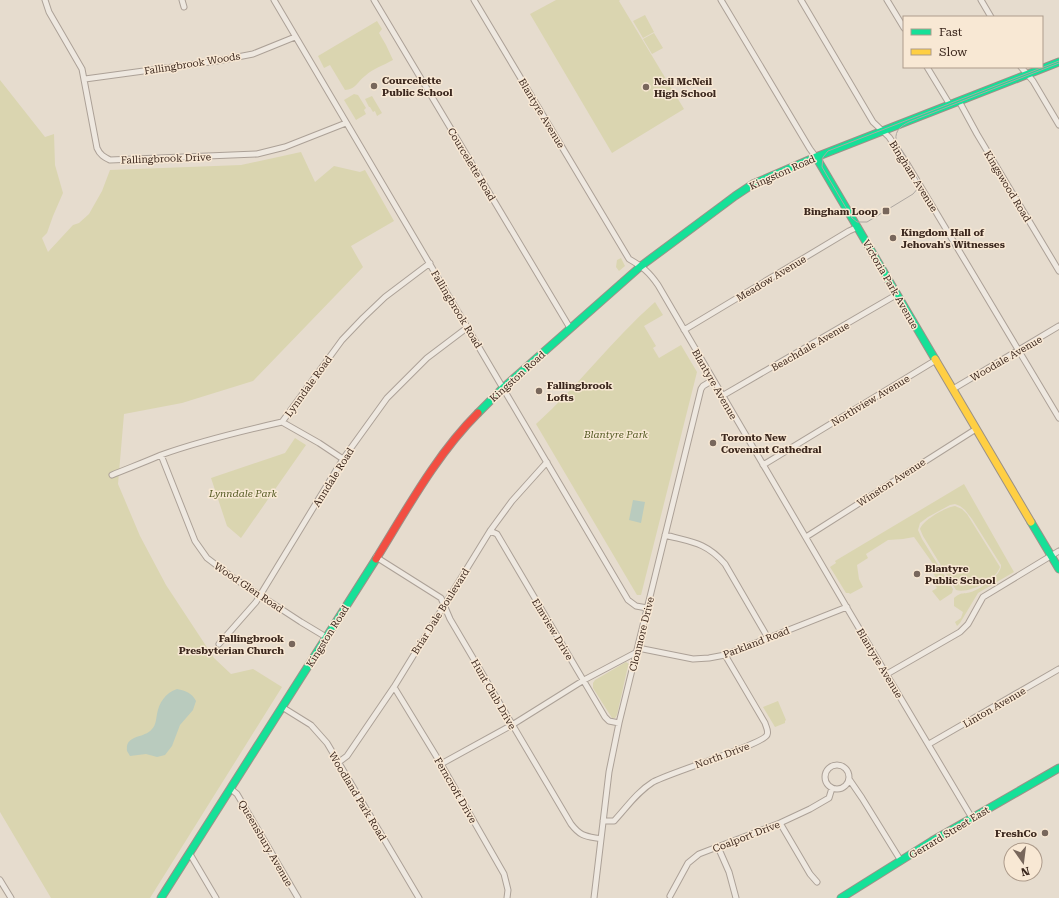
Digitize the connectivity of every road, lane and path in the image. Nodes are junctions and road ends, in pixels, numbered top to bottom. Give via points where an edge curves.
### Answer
1 (44, 0) edge
2 (182, 0) edge
3 (274, 0) edge
4 (374, 0) edge
5 (474, 0) edge
6 (721, 0) edge
7 (801, 0) edge
8 (888, 0) edge
9 (981, 0) edge
10 (184, 7) dead end
11 (991, 16) edge
12 (903, 26) edge
13 (296, 37) junction
14 (1059, 62) edge
15 (928, 68) edge
16 (1022, 68) edge
17 (1027, 75) junction
18 (85, 79) junction
19 (959, 101) junction
20 (950, 105) junction
21 (346, 124) junction
22 (1059, 125) edge
23 (884, 130) junction
24 (816, 157) junction
25 (858, 227) junction
26 (430, 263) junction
27 (641, 266) junction
28 (1059, 271) edge
29 (896, 295) junction
30 (1059, 326) edge
31 (468, 327) junction
32 (570, 328) junction
33 (684, 330) junction
34 (1019, 350) junction
35 (936, 360) junction
36 (713, 380) junction
37 (504, 387) junction
38 (953, 389) junction
39 (722, 396) junction
40 (1059, 418) edge
41 (282, 422) junction
42 (976, 429) junction
43 (161, 455) junction
44 (343, 459) junction
45 (547, 462) junction
46 (764, 465) junction
47 (112, 475) dead end
48 (490, 531) junction
49 (665, 535) junction
50 (806, 537) junction
51 (1059, 551) edge
52 (1051, 556) junction
53 (376, 557) junction
54 (1059, 569) edge
55 (260, 596) junction
56 (444, 605) junction
57 (847, 607) junction
58 (647, 608) junction
59 (326, 636) junction
60 (768, 638) junction
61 (220, 644) dead end
62 (638, 650) junction
63 (725, 655) junction
64 (1059, 669) edge
65 (887, 674) junction
66 (584, 680) junction
67 (394, 687) junction
68 (282, 707) junction
69 (619, 723) junction
70 (512, 725) junction
71 (929, 744) junction
72 (338, 762) junction
73 (441, 764) junction
74 (1059, 768) edge
75 (849, 779) junction
76 (832, 788) junction
77 (231, 789) junction
78 (972, 818) junction
79 (603, 821) junction
80 (780, 823) junction
81 (601, 839) junction
82 (718, 847) junction
83 (190, 854) junction
84 (901, 861) junction
85 (0, 880) edge
86 (817, 882) dead end
87 (670, 896) dead end
88 (11, 898) edge
89 (161, 898) edge
90 (216, 898) edge
91 (298, 898) edge
92 (419, 898) edge
93 (507, 898) edge
94 (594, 898) edge
95 (736, 898) edge
96 (841, 898) edge

1 - 18 street, Fallingbrook Drive
2 - 10 street
3 - 13 street, Fallingbrook Road
4 - 32 street, Courcelette Road
5 - 27 street, Blantyre Avenue via 629,259
6 - 24 street, Victoria Park Avenue
7 - 23 street, Bingham Avenue via 873,122
8 - 12 street
9 - 11 street
13 - 18 street, Fallingbrook Woods via 253,54
13 - 21 street, Fallingbrook Road
14 - 17 main road, Kingston Road
15 - 20 street
16 - 17 street
17 - 19 main road, Kingston Road
17 - 22 street
18 - 21 street, Fallingbrook Drive via 97,148 100,154 110,160 257,154 285,147
19 - 20 main road, Kingston Road
19 - 28 street, Kingswood Road
20 - 23 main road, Kingston Road
21 - 26 street, Fallingbrook Road
23 - 24 main road, Kingston Road
23 - 34 street, Bingham Avenue via 929,198
24 - 25 main road, Victoria Park Avenue
24 - 27 main road, Kingston Road via 753,184
25 - 29 main road, Victoria Park Avenue
25 - 33 street, Meadow Avenue
26 - 31 street, Fallingbrook Road
26 - 41 street, Lynndale Road via 385,297 342,340
27 - 32 main road, Kingston Road
27 - 33 street, Blantyre Avenue via 650,273
29 - 35 main road, Victoria Park Avenue
29 - 39 street, Beachdale Avenue
30 - 34 street, Woodale Avenue
31 - 37 street, Fallingbrook Road
31 - 44 street, Anndale Road via 427,358 387,398
32 - 37 main road, Kingston Road
33 - 36 street, Blantyre Avenue
34 - 38 street, Woodale Avenue
34 - 40 street, Bingham Avenue
35 - 38 main road, Victoria Park Avenue
35 - 46 street, Northview Avenue
36 - 39 street, Blantyre Avenue
36 - 49 street, Clonmore Drive via 701,389
37 - 45 street, Fallingbrook Road
37 - 53 main road, Kingston Road via 448,445
38 - 42 main road, Victoria Park Avenue
39 - 46 street, Blantyre Avenue
41 - 43 street, Lynndale Road
41 - 44 street
42 - 50 street, Winston Avenue
42 - 52 main road, Victoria Park Avenue
43 - 47 street, Lynndale Road
43 - 55 street, Wood Glen Road via 194,541 207,558
44 - 55 street, Anndale Road
45 - 48 street, Briar Dale Boulevard via 512,501
45 - 58 street, Fallingbrook Road via 628,600 636,606
46 - 50 street, Blantyre Avenue
48 - 56 street, Briar Dale Boulevard
48 - 66 street, Elmview Drive via 497,534
49 - 58 street, Clonmore Drive
49 - 60 street via 698,544 716,554 725,564
50 - 57 street, Blantyre Avenue
51 - 52 street
52 - 54 main road, Victoria Park Avenue
52 - 65 street via 983,597 968,624 960,632
53 - 56 street, Hunt Club Drive via 441,598
53 - 59 main road, Kingston Road
55 - 59 street, Wood Glen Road
55 - 61 street, Anndale Road
56 - 67 street, Briar Dale Boulevard
56 - 70 street, Hunt Club Drive
57 - 60 street, Parkland Road
57 - 65 street, Blantyre Avenue
58 - 62 street, Clonmore Drive
59 - 68 main road, Kingston Road
60 - 63 street, Parkland Road
62 - 63 street, Parkland Road via 693,659
62 - 66 street
62 - 69 street, Clonmore Drive
63 - 79 street, North Drive via 765,723 767,735 749,746 655,781 634,796 614,821
64 - 71 street, Linton Avenue
65 - 71 street, Blantyre Avenue
66 - 69 street, Elmview Drive via 606,718
66 - 70 street
67 - 72 street, Briar Dale Boulevard via 347,756
67 - 73 street, Ferncroft Drive
68 - 72 street, Woodland Park Road via 311,724 327,743
68 - 77 main road, Kingston Road
69 - 79 street, Clonmore Drive
70 - 73 street
70 - 81 street, Hunt Club Drive via 578,833
71 - 78 street, Blantyre Avenue
72 - 92 street, Woodland Park Road
73 - 93 street, Ferncroft Drive via 504,874
74 - 78 main road, Gerrard Street East
75 - 76 street, Coalport Drive via 844,786
75 - 76 street via 848,772 842,766 831,766 826,772 825,780
75 - 84 street
76 - 80 street, Coalport Drive via 828,798
77 - 83 main road, Kingston Road
77 - 91 street, Queensbury Avenue via 237,794
78 - 84 main road, Gerrard Street East
79 - 81 street, Clonmore Drive
80 - 82 street, Coalport Drive
80 - 86 street
81 - 94 street, Clonmore Drive
82 - 87 street, Coalport Drive via 699,854 688,863
82 - 95 street via 729,872
83 - 89 main road, Kingston Road
83 - 90 street
84 - 96 main road, Gerrard Street East
85 - 88 street

